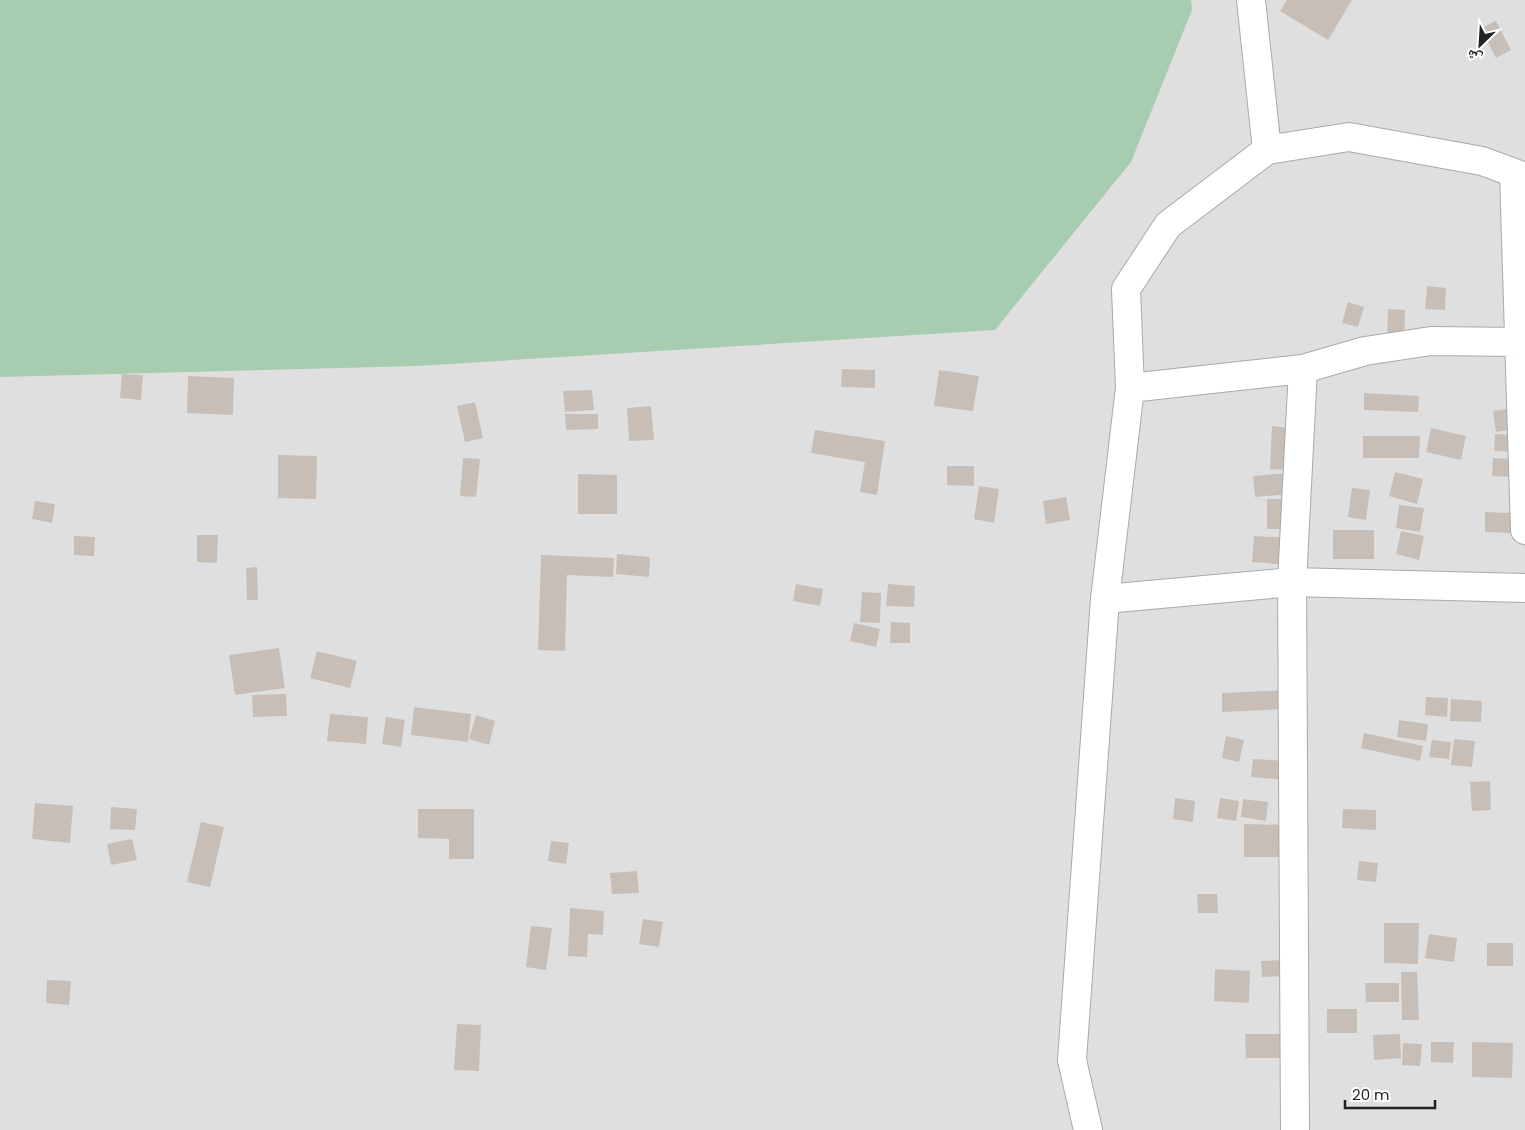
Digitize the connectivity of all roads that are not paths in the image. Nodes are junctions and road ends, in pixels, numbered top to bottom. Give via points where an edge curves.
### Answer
1 (1251, 0) edge
2 (1267, 150) junction
3 (1520, 175) edge
4 (1519, 342) junction
5 (1303, 369) junction
6 (1130, 388) junction
7 (1525, 530) edge
8 (1292, 582) junction
9 (1525, 588) edge
10 (1105, 599) junction
11 (1088, 1130) edge
12 (1295, 1130) edge

1 - 2 street
2 - 3 street via 1349,136 1482,161
2 - 6 street via 1168,225 1126,289
3 - 4 street
4 - 5 street via 1431,341 1365,351
4 - 7 street
5 - 6 street
5 - 8 street
6 - 10 street
8 - 9 street
8 - 10 street
8 - 12 street
10 - 11 street via 1072,1060

